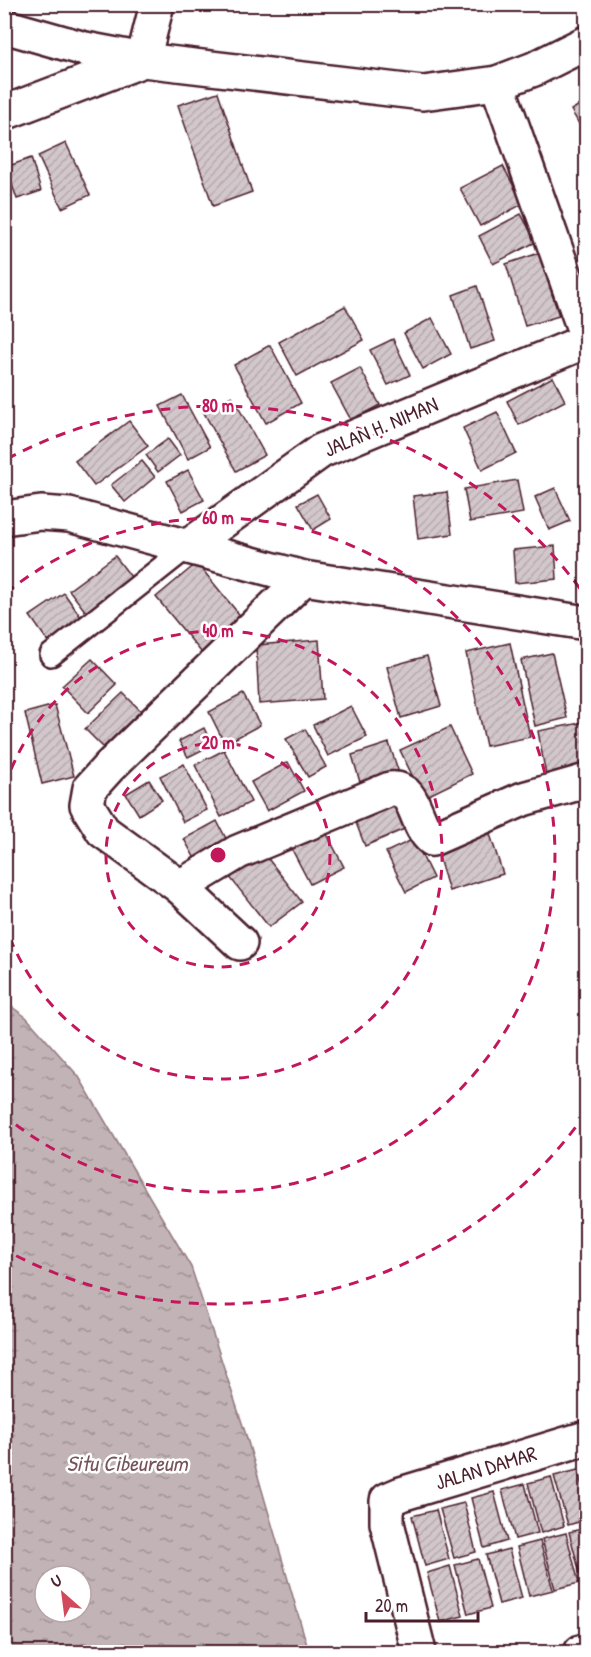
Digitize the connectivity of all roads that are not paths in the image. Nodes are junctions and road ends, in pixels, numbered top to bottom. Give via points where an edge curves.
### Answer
1 (157, 4) edge
2 (4, 26) edge
3 (586, 43) edge
4 (143, 60) junction
5 (497, 83) junction
6 (4, 112) edge
7 (586, 335) edge
8 (586, 340) edge
9 (4, 518) edge
10 (190, 545) junction
11 (304, 578) junction
12 (586, 623) edge
13 (51, 654) dead end
14 (586, 782) edge
15 (180, 887) junction
16 (240, 943) dead end
17 (586, 1438) edge
18 (586, 1651) edge
19 (419, 1653) edge
20 (581, 1653) edge

1 - 4 street
2 - 4 street via 85,49
3 - 5 street
4 - 5 street via 423,93
4 - 6 street
5 - 7 street
8 - 10 street, JALAN H. NIMAN via 321,451
9 - 10 street via 41,513 69,515
10 - 11 street
10 - 13 lane, JALAN H. NIMAN
11 - 12 street
11 - 15 street via 90,788 87,805 103,831
14 - 15 street via 523,799 432,839 425,833 407,793 400,788 390,789 238,852
15 - 16 street
17 - 19 street, JALAN DAMAR via 387,1500 387,1523
18 - 20 street

